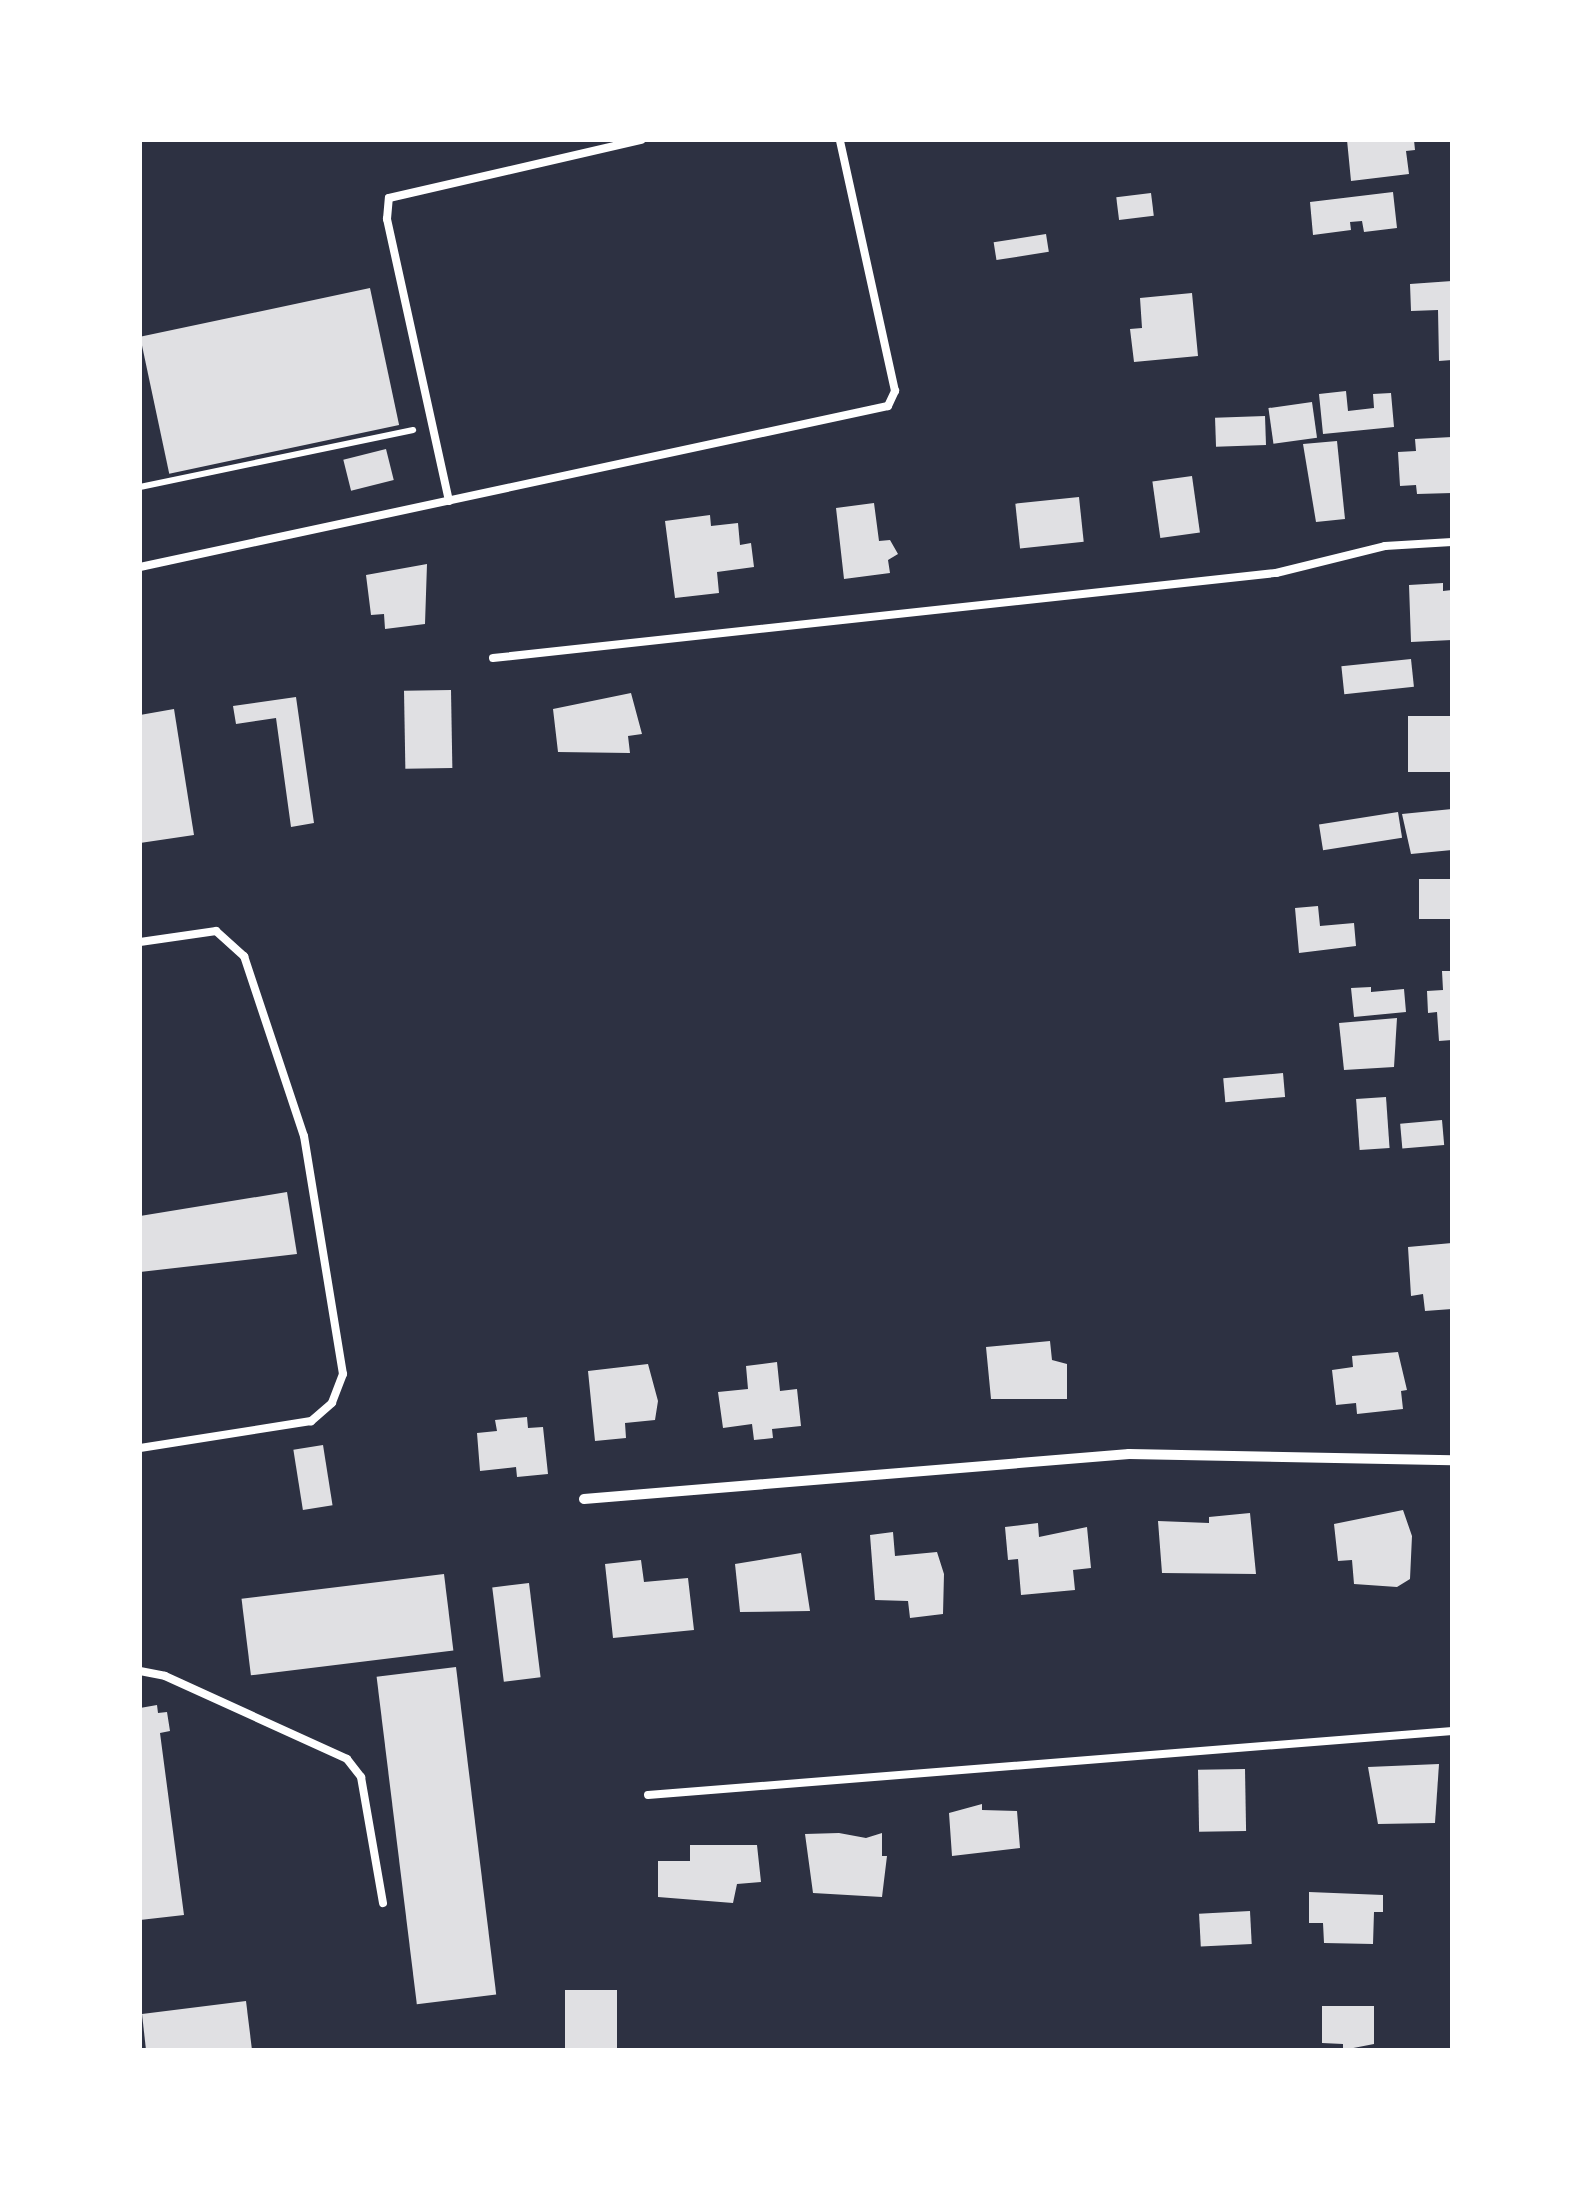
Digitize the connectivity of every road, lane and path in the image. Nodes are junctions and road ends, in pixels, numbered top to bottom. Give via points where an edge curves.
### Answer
1 (641, 140) edge
2 (840, 140) edge
3 (433, 426) junction
4 (140, 487) edge
5 (449, 502) junction
6 (1452, 542) edge
7 (140, 567) edge
8 (493, 658) dead end
9 (140, 942) edge
10 (140, 1448) edge
11 (1452, 1460) edge
12 (584, 1499) dead end
13 (140, 1671) edge
14 (1452, 1731) edge
15 (648, 1795) dead end
16 (383, 1903) dead end

1 - 3 lane via 389,198 387,219
2 - 5 lane via 895,391 888,406
3 - 4 path
3 - 5 lane
5 - 7 lane
6 - 8 lane via 1385,546 1276,573
9 - 10 lane via 216,931 244,956 304,1136 343,1374 332,1403 311,1421
11 - 12 street via 1130,1454
13 - 16 lane via 166,1676 347,1759 361,1777
14 - 15 lane

